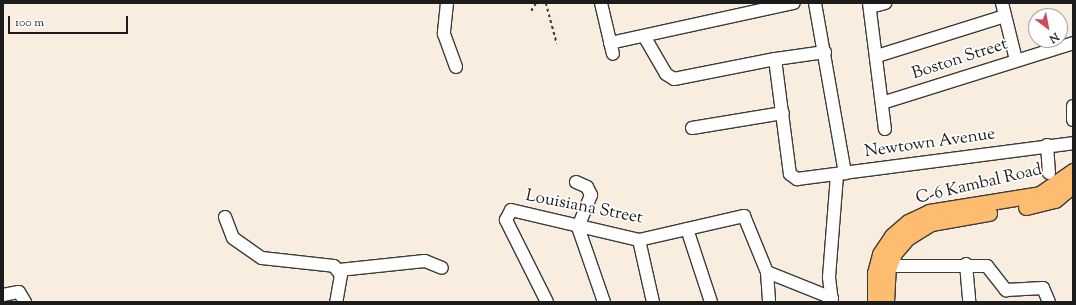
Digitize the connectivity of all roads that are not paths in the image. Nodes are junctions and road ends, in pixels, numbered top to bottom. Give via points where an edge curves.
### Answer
1 (447, 3) edge
2 (601, 3) edge
3 (794, 3) edge
4 (815, 3) edge
5 (885, 3) edge
6 (1002, 3) edge
7 (869, 5) edge
8 (1005, 16) junction
9 (644, 36) junction
10 (1073, 43) edge
11 (825, 52) junction
12 (877, 56) junction
13 (775, 59) junction
14 (1016, 60) junction
15 (456, 67) dead end
16 (882, 104) junction
17 (1073, 106) edge
18 (783, 113) junction
19 (1073, 120) edge
20 (692, 128) dead end
21 (885, 129) dead end
22 (1073, 143) edge
23 (1047, 145) junction
24 (1073, 171) edge
25 (1049, 173) dead end
26 (841, 174) junction
27 (576, 182) dead end
28 (1073, 185) edge
29 (225, 217) dead end
30 (578, 228) junction
31 (687, 229) junction
32 (639, 240) junction
33 (966, 264) junction
34 (889, 266) junction
35 (442, 268) dead end
36 (339, 270) junction
37 (767, 272) junction
38 (3, 295) edge
39 (1015, 297) edge
40 (832, 300) edge
41 (25, 302) edge
42 (336, 302) edge
43 (546, 302) edge
44 (604, 302) edge
45 (653, 302) edge
46 (711, 302) edge
47 (769, 302) edge
48 (874, 302) edge
49 (886, 302) edge
50 (969, 302) edge
51 (1048, 302) edge

1 - 15 street via 444,34
2 - 9 street via 612,48
3 - 9 street
4 - 11 street
5 - 7 street
6 - 8 street
7 - 12 street
8 - 12 street
8 - 14 street
9 - 13 street via 666,74 674,79
10 - 14 street, Boston Street
11 - 13 street
11 - 26 street
12 - 16 street
13 - 18 street
14 - 16 street, Boston Street
16 - 21 street
17 - 19 street
18 - 20 street
18 - 26 street, Newtown Avenue via 792,177
22 - 23 street, Newtown Avenue
23 - 25 street
23 - 26 street, Newtown Avenue
24 - 48 main road, C-6 Kambal Road via 1040,194 929,212 908,222 892,236 880,254 875,273
26 - 40 street via 830,250
27 - 30 street via 587,187 591,195
28 - 34 main road, C-6 Kambal Road via 1043,204 923,226 901,244
29 - 36 street via 228,233 262,258
30 - 32 street, Louisiana Street
30 - 43 street, Louisiana Street via 511,210 506,220
30 - 44 street
31 - 32 street, Louisiana Street
31 - 37 street, Louisiana Street via 744,216
31 - 46 street
32 - 45 street
33 - 34 street
33 - 39 street via 987,266 1004,288
33 - 50 street
34 - 49 main road, C-6 Kambal Road
35 - 36 street via 425,261
36 - 42 street via 341,275
37 - 40 street
37 - 47 street
38 - 41 street via 18,292
39 - 51 street via 1046,289

